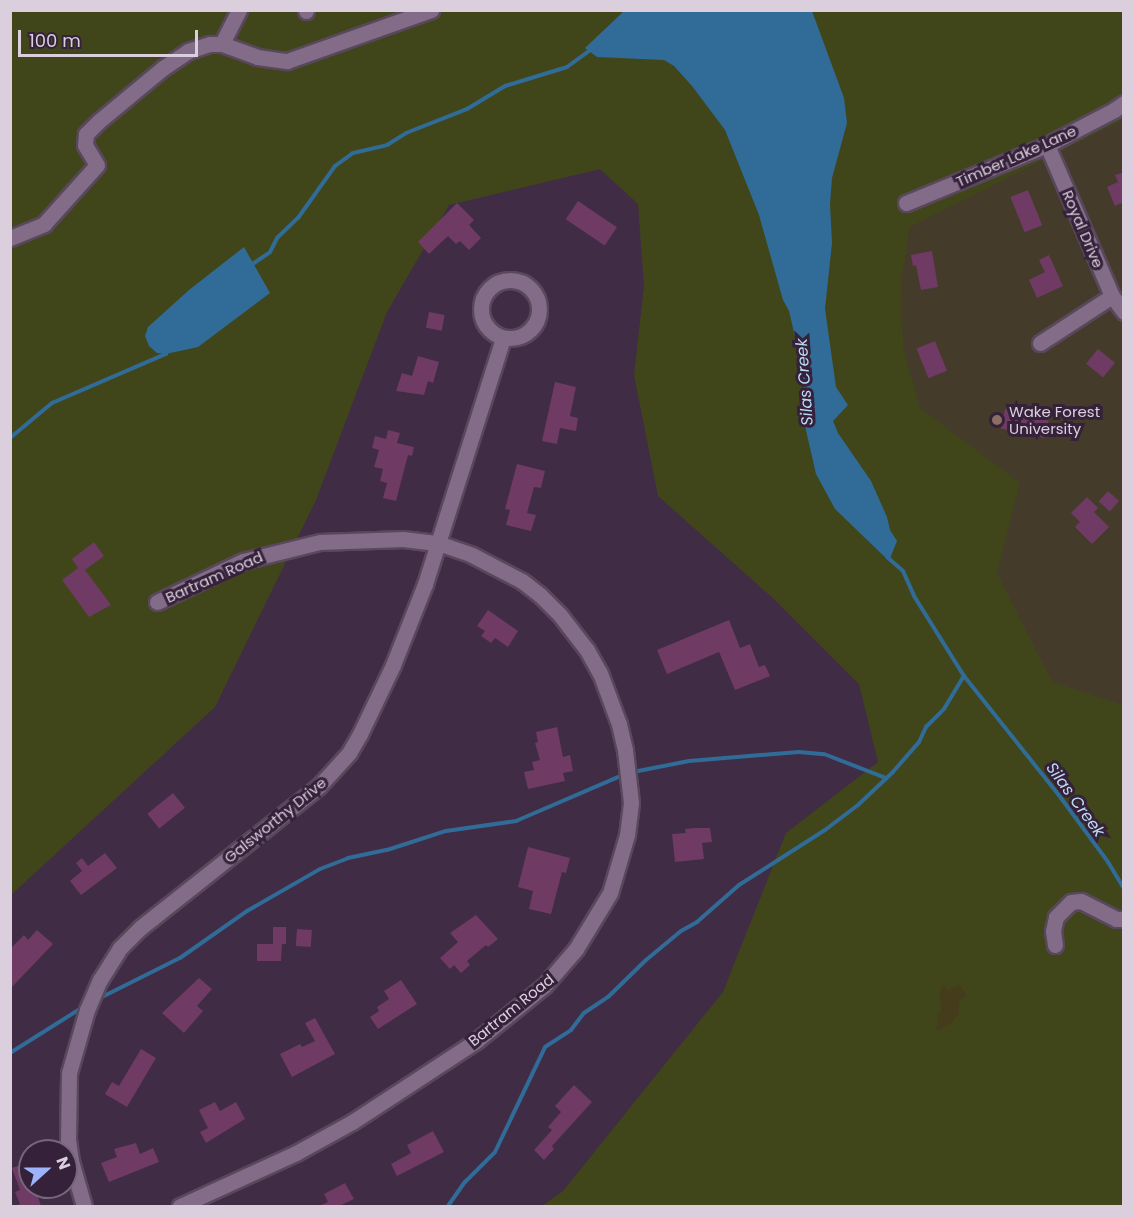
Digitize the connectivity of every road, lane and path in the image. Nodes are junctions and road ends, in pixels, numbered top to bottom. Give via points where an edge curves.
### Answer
1 (239, 10) edge
2 (431, 10) edge
3 (222, 44) junction
4 (1124, 103) edge
5 (1047, 145) junction
6 (906, 203) dead end
7 (10, 238) edge
8 (1112, 296) junction
9 (1124, 312) edge
10 (504, 338) dead end
11 (1040, 343) dead end
12 (438, 543) junction
13 (157, 602) dead end
14 (1124, 919) edge
15 (1055, 945) dead end
16 (84, 1206) edge
17 (180, 1206) edge

1 - 3 street
2 - 3 street via 287,61 257,57
3 - 7 street via 188,51 99,121 86,134 85,145 97,165 44,224
4 - 5 street, Timber Lake Lane
5 - 6 street, Timber Lake Lane
5 - 8 street, Royal Drive
8 - 9 street, Royal Drive
8 - 11 street
10 - 12 street, Galsworthy Drive
12 - 13 street, Bartram Road via 380,538 292,547 243,561
12 - 16 street, Galsworthy Drive via 393,665 349,753 295,807 140,928 120,948 100,980 69,1073 69,1150
12 - 17 street, Bartram Road via 491,564 540,595 575,632 600,673 625,750 631,802 625,843 610,893 559,971 476,1041 304,1149
14 - 15 street via 1116,919 1081,901 1071,902 1056,917

